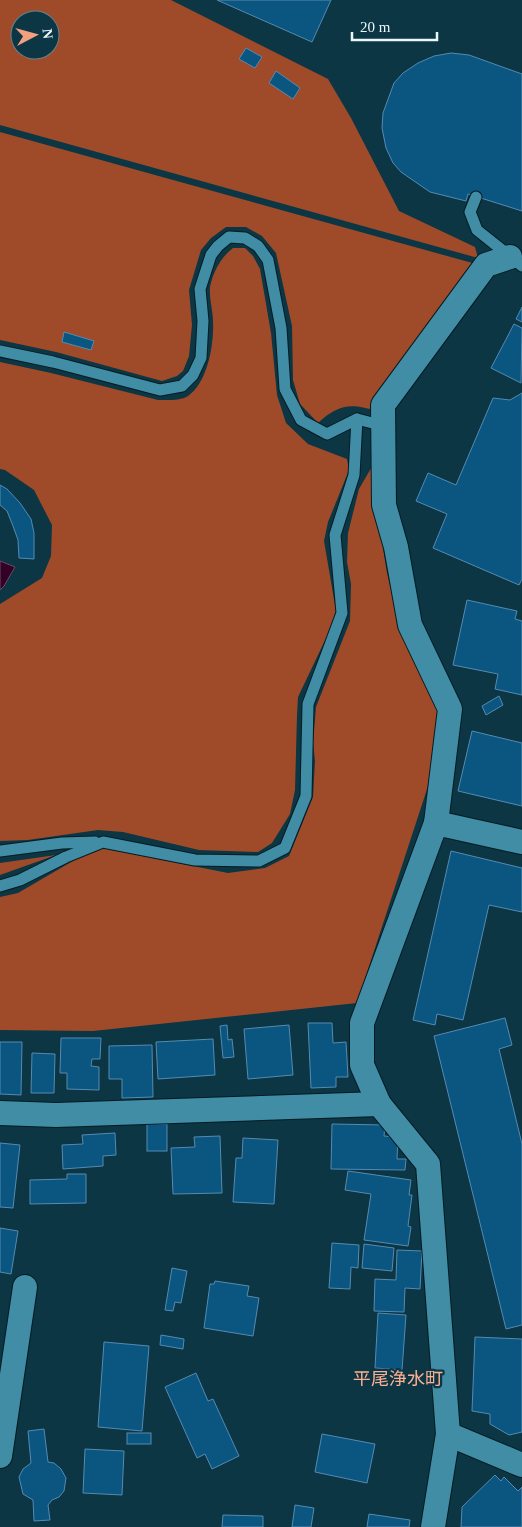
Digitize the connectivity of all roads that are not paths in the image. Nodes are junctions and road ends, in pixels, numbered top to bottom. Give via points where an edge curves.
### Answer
1 (476, 197) dead end
2 (516, 262) edge
3 (0, 351) edge
4 (357, 418) junction
5 (384, 426) junction
6 (436, 823) junction
7 (103, 842) junction
8 (522, 842) edge
9 (0, 851) edge
10 (0, 886) edge
11 (379, 1104) junction
12 (0, 1113) edge
13 (26, 1287) dead end
14 (448, 1434) junction
15 (0, 1456) edge
16 (522, 1465) edge
17 (433, 1527) edge

1 - 2 lane via 470,212 477,230
2 - 5 street via 486,265 383,406
3 - 4 lane via 160,390 182,386 201,358 200,289 211,255 229,237 245,238 258,246 268,260 281,328 285,389 301,420 327,434
4 - 5 lane
4 - 7 lane via 354,475 335,534 342,613 308,704 306,796 285,848 259,861 195,860
5 - 6 street via 384,505 396,547 410,625 450,709
6 - 8 street
6 - 11 street via 362,1023 362,1065
7 - 9 lane via 62,843
7 - 10 lane
11 - 12 street via 56,1115
11 - 14 street via 428,1164
13 - 15 street
14 - 16 street
14 - 17 street

